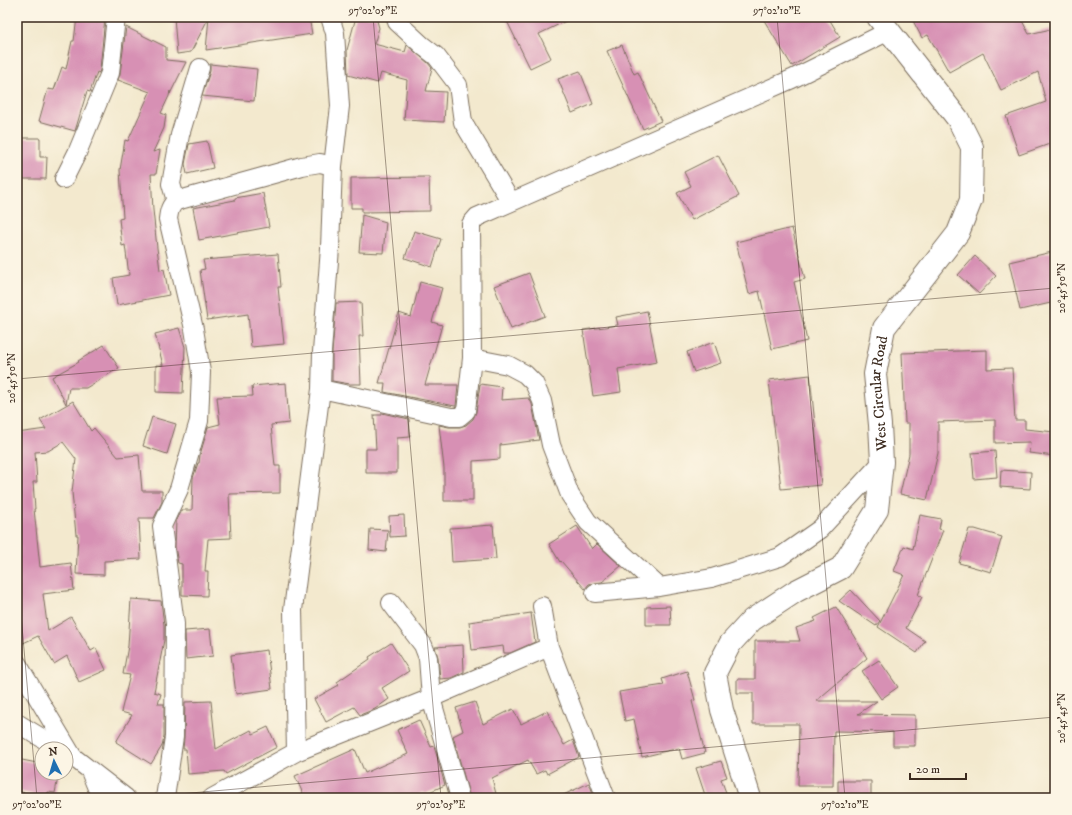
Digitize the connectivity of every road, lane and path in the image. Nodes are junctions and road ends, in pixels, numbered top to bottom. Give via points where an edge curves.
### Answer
1 (116, 17) edge
2 (330, 17) edge
3 (396, 17) edge
4 (884, 24) edge
5 (200, 68) dead end
6 (333, 166) junction
7 (64, 179) dead end
8 (176, 200) junction
9 (511, 202) junction
10 (472, 358) junction
11 (321, 389) junction
12 (882, 462) junction
13 (659, 587) junction
14 (595, 593) dead end
15 (391, 603) dead end
16 (542, 606) dead end
17 (548, 647) junction
18 (17, 663) edge
19 (431, 698) junction
20 (17, 723) edge
21 (47, 741) edge
22 (60, 741) edge
23 (296, 752) junction
24 (74, 758) edge
25 (90, 770) junction
26 (101, 798) edge
27 (126, 798) edge
28 (165, 798) edge
29 (212, 798) edge
30 (460, 798) edge
31 (606, 798) edge
32 (750, 798) edge

1 - 7 street via 110,73
2 - 6 street via 335,33 340,106
3 - 9 street via 397,22 436,56 458,85 463,122
4 - 9 street via 792,79
4 - 12 street, West Circular Road via 958,119 972,147 971,200 958,233 884,328 875,374
5 - 8 street via 180,134 171,184
6 - 8 street via 320,163 302,166
6 - 11 street
8 - 28 street via 171,206 168,218 194,329 201,372 199,421 179,489 162,526 175,624 174,737
9 - 10 street via 477,217 470,224
10 - 11 street via 466,411 459,417
10 - 13 street via 508,365 525,374 534,383 542,401 551,445 570,495 588,522
11 - 23 street via 293,610
12 - 13 street via 820,529 780,557 712,578
12 - 32 street, West Circular Road via 877,510 841,568 796,591 752,620 730,644 715,673 722,710
13 - 14 street
15 - 19 street via 423,645 428,658
16 - 17 street
17 - 19 street
17 - 31 street
18 - 22 street
19 - 23 street
19 - 30 street
20 - 21 street
23 - 29 street
24 - 25 street
25 - 26 street
25 - 27 street

